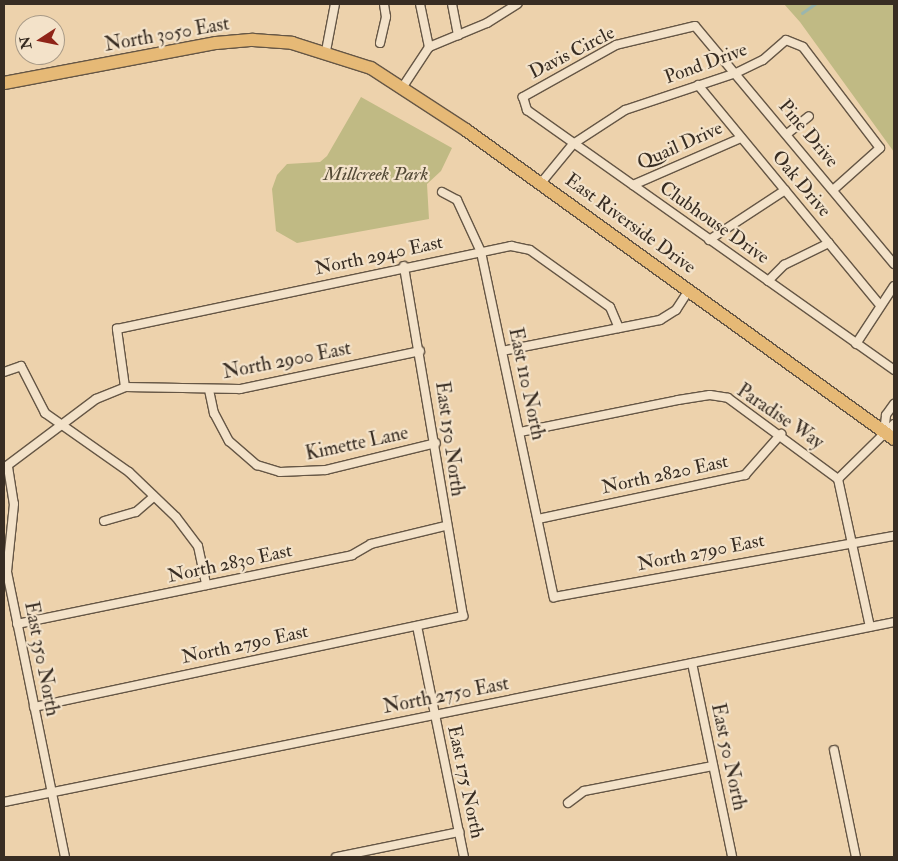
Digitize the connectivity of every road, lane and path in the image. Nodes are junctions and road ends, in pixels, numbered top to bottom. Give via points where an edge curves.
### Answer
1 (335, 4) edge
2 (384, 4) edge
3 (420, 4) edge
4 (452, 4) edge
5 (517, 4) edge
6 (695, 26) joint
7 (458, 35) junction
8 (380, 43) dead end
9 (429, 47) junction
10 (331, 53) junction
11 (736, 72) junction
12 (4, 84) edge
13 (698, 85) junction
14 (402, 88) junction
15 (523, 97) joint
16 (809, 116) dead end
17 (787, 134) junction
18 (741, 138) junction
19 (574, 144) junction
20 (541, 183) junction
21 (633, 185) junction
22 (785, 190) junction
23 (833, 190) junction
24 (442, 192) dead end
25 (709, 240) junction
26 (829, 243) junction
27 (481, 252) junction
28 (894, 264) edge
29 (404, 266) junction
30 (768, 281) junction
31 (894, 286) edge
32 (689, 290) junction
33 (880, 304) junction
34 (619, 328) junction
35 (856, 344) junction
36 (420, 351) junction
37 (502, 351) junction
38 (894, 370) edge
39 (4, 372) edge
40 (125, 387) junction
41 (209, 390) junction
42 (894, 404) edge
43 (60, 426) junction
44 (520, 432) junction
45 (891, 432) edge
46 (781, 434) junction
47 (436, 443) junction
48 (6, 467) edge
49 (838, 479) junction
50 (153, 497) junction
51 (538, 519) junction
52 (104, 520) dead end
53 (445, 526) junction
54 (894, 536) edge
55 (853, 541) junction
56 (206, 585) junction
57 (554, 596) joint
58 (463, 616) joint
59 (894, 622) edge
60 (18, 624) junction
61 (416, 626) junction
62 (870, 627) junction
63 (692, 663) junction
64 (34, 707) junction
65 (435, 715) junction
66 (834, 750) dead end
67 (713, 766) junction
68 (52, 792) junction
69 (4, 802) edge
70 (568, 803) dead end
71 (459, 832) junction
72 (65, 857) edge
73 (336, 857) edge
74 (464, 857) edge
75 (732, 857) edge
76 (856, 857) edge

1 - 10 street
2 - 8 street via 386,17
3 - 9 street
4 - 7 street
5 - 7 street
6 - 11 street, Pine Drive
6 - 15 street, Davis Circle via 616,45
7 - 9 street
9 - 14 street
10 - 12 main road, North 3050 East via 292,43 216,43
10 - 14 main road, East Riverside Drive via 371,68
11 - 13 street, Pond Drive
11 - 17 street, Pine Drive
11 - 23 street, Pond Drive via 763,60 786,40 803,47 880,148
13 - 18 street, Oak Drive
13 - 19 street, Pond Drive via 625,110
14 - 20 main road, East Riverside Drive
15 - 19 street, Clubhouse Drive via 527,110
16 - 17 street
17 - 23 street, Pine Drive
18 - 21 street, Quail Drive
18 - 22 street, Oak Drive
19 - 20 street, Pond Drive
19 - 21 street, Clubhouse Drive
20 - 32 main road, East Riverside Drive
21 - 25 street, Clubhouse Drive
22 - 25 street
22 - 26 street, Oak Drive
23 - 28 street, Pine Drive
24 - 27 street, East 110 North via 456,200
25 - 30 street, Clubhouse Drive
26 - 30 street via 784,265
26 - 33 street, Oak Drive
27 - 29 street, North 2940 East
27 - 34 street, North 2940 East via 512,246 530,250 610,307
27 - 37 street, East 110 North
29 - 36 street, East 150 North
29 - 40 street, North 2940 East via 117,330
30 - 35 street, Clubhouse Drive
31 - 33 street
32 - 34 street via 676,310 660,320
32 - 45 main road, East Riverside Drive
33 - 35 street
34 - 37 street
35 - 38 street, Clubhouse Drive
36 - 41 street, North 2900 East via 240,389
36 - 47 street, East 150 North
37 - 44 street, East 110 North
39 - 43 street via 21,366 45,413
40 - 41 street, North 2900 East
40 - 43 street, North 2900 East via 96,399
41 - 47 street, Kimette Lane via 214,413 229,441 257,465 280,472 326,470
42 - 45 street via 886,415
43 - 48 street, North 2900 East
43 - 50 street via 129,472
44 - 46 street, Paradise Way via 710,395 728,398
44 - 51 street, East 110 North
45 - 49 street
46 - 49 street, Paradise Way
46 - 51 street, North 2820 East via 745,475
47 - 53 street, East 150 North
48 - 60 street, East 350 North via 14,504 7,572
49 - 55 street
50 - 52 street via 136,512
50 - 56 street via 176,517 198,546
51 - 57 street, East 110 North
53 - 56 street, North 2830 East via 371,544 352,555
53 - 58 street, East 150 North
54 - 55 street, North 2790 East
55 - 57 street, North 2790 East
55 - 62 street
56 - 60 street, North 2830 East
58 - 61 street, North 2790 East
59 - 62 street, North 2750 East
60 - 64 street, East 350 North
61 - 64 street, North 2790 East
61 - 65 street, East 175 North
62 - 63 street, North 2750 East
63 - 65 street, North 2750 East
63 - 67 street, East 50 North
64 - 68 street, East 350 North
65 - 68 street, North 2750 East
65 - 71 street, East 175 North
66 - 76 street
67 - 70 street via 584,791
67 - 75 street, East 50 North
68 - 69 street, North 2750 East
68 - 72 street, East 350 North
71 - 73 street
71 - 74 street, East 175 North

